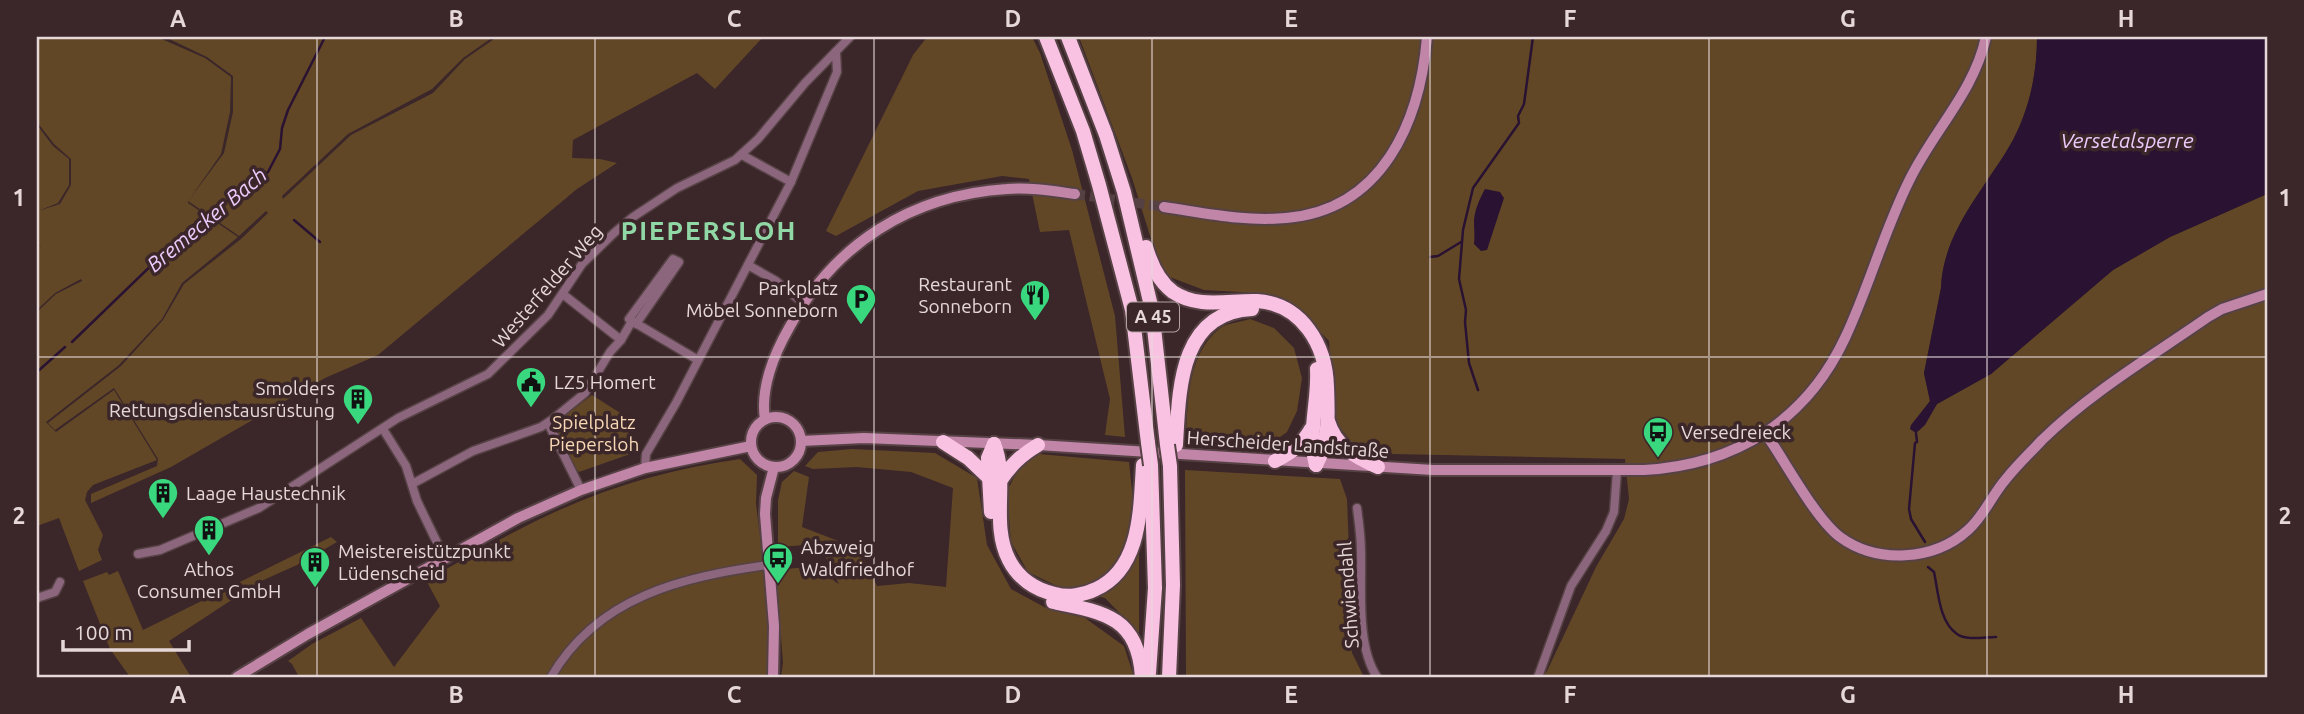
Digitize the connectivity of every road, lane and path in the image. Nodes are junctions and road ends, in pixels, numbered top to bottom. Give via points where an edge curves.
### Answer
1 (850, 37) edge
2 (1046, 37) edge
3 (1068, 37) edge
4 (1427, 37) edge
5 (1986, 37) edge
6 (836, 52) junction
7 (742, 155) junction
8 (790, 182) junction
9 (1124, 192) junction
10 (1075, 194) tunnel mouth
11 (1164, 207) tunnel mouth
12 (748, 265) junction
13 (2267, 294) edge
14 (564, 295) junction
15 (803, 303) junction
16 (634, 322) junction
17 (621, 340) junction
18 (698, 360) junction
19 (765, 419) junction
20 (548, 423) junction
21 (1321, 423) junction
22 (383, 429) junction
23 (1766, 433) junction
24 (801, 441) junction
25 (943, 442) junction
26 (994, 444) junction
27 (1038, 445) junction
28 (1171, 445) junction
29 (751, 446) junction
30 (1275, 461) junction
31 (1316, 464) junction
32 (1147, 465) junction
33 (774, 467) junction
34 (1378, 467) junction
35 (645, 468) junction
36 (1617, 471) junction
37 (994, 480) junction
38 (412, 484) junction
39 (581, 490) junction
40 (1357, 508) dead end
41 (138, 554) dead end
42 (444, 557) junction
43 (768, 565) junction
44 (60, 582) dead end
45 (37, 598) edge
46 (237, 677) edge
47 (551, 677) edge
48 (774, 677) edge
49 (1142, 677) edge
50 (1149, 677) edge
51 (1169, 677) edge
52 (1377, 677) edge
53 (1538, 677) edge

1 - 6 street, Westerfelder Weg
2 - 32 highway, A 45 via 1083,131 1132,310
3 - 9 highway, A 45
4 - 11 main road via 1411,118 1396,149 1364,187 1328,208 1287,218 1247,219
5 - 23 main road, Herscheider Landstraße via 1966,90 1917,164 1899,202 1837,355 1806,398
6 - 7 street, Westerfelder Weg
6 - 8 street via 837,72
7 - 8 street
7 - 14 street, Westerfelder Weg via 633,217 591,255
8 - 12 street
9 - 21 highway via 1157,276 1173,291 1198,301 1269,303 1307,326 1324,360
9 - 28 highway, A 45 via 1152,310
10 - 15 main road via 1007,188 932,202 849,250
12 - 15 street
12 - 18 street
13 - 23 main road via 2208,317 2085,402 2005,479 1969,529 1928,552 1891,555 1839,536
14 - 17 street
14 - 22 street, Westerfelder Weg via 488,374
15 - 19 main road via 771,369
16 - 16 street via 629,319 673,259 679,262
16 - 17 street
16 - 18 street
17 - 20 street via 585,393
18 - 35 street via 646,454
19 - 24 main road via 777,416 790,421
19 - 29 main road via 754,429
20 - 38 street via 473,451
20 - 39 street
21 - 28 highway via 1317,372 1309,342 1283,317 1244,309 1210,324 1190,350
21 - 30 highway via 1294,450
21 - 31 highway via 1311,445
21 - 34 highway via 1344,449
22 - 38 street
22 - 41 street, Westerfelder Weg via 259,508 160,550
23 - 36 main road, Herscheider Landstraße via 1696,464
24 - 25 main road, Herscheider Landstraße
24 - 33 main road via 791,461
25 - 26 main road, Herscheider Landstraße
25 - 37 highway
26 - 27 main road, Herscheider Landstraße
26 - 37 highway via 988,458
27 - 30 main road, Herscheider Landstraße
27 - 37 highway
28 - 51 highway, A 45, bridge
29 - 33 main road via 758,460
29 - 35 main road
30 - 31 main road, Herscheider Landstraße
31 - 34 main road, Herscheider Landstraße
32 - 37 highway via 1136,533 1126,559 1101,587 1077,595 1040,590 1015,569 1002,536
32 - 50 highway via 1154,588
33 - 43 main road via 765,514
34 - 36 main road, Herscheider Landstraße
35 - 39 main road
36 - 53 street via 1614,512 1571,586
37 - 49 highway via 994,536 1008,573 1041,598 1093,610 1116,621 1139,650
38 - 42 street
39 - 42 main road
40 - 52 street, Schwiendahl via 1364,645
42 - 46 main road
43 - 47 street via 653,590 613,612 586,635
43 - 48 main road
44 - 45 street via 55,593

